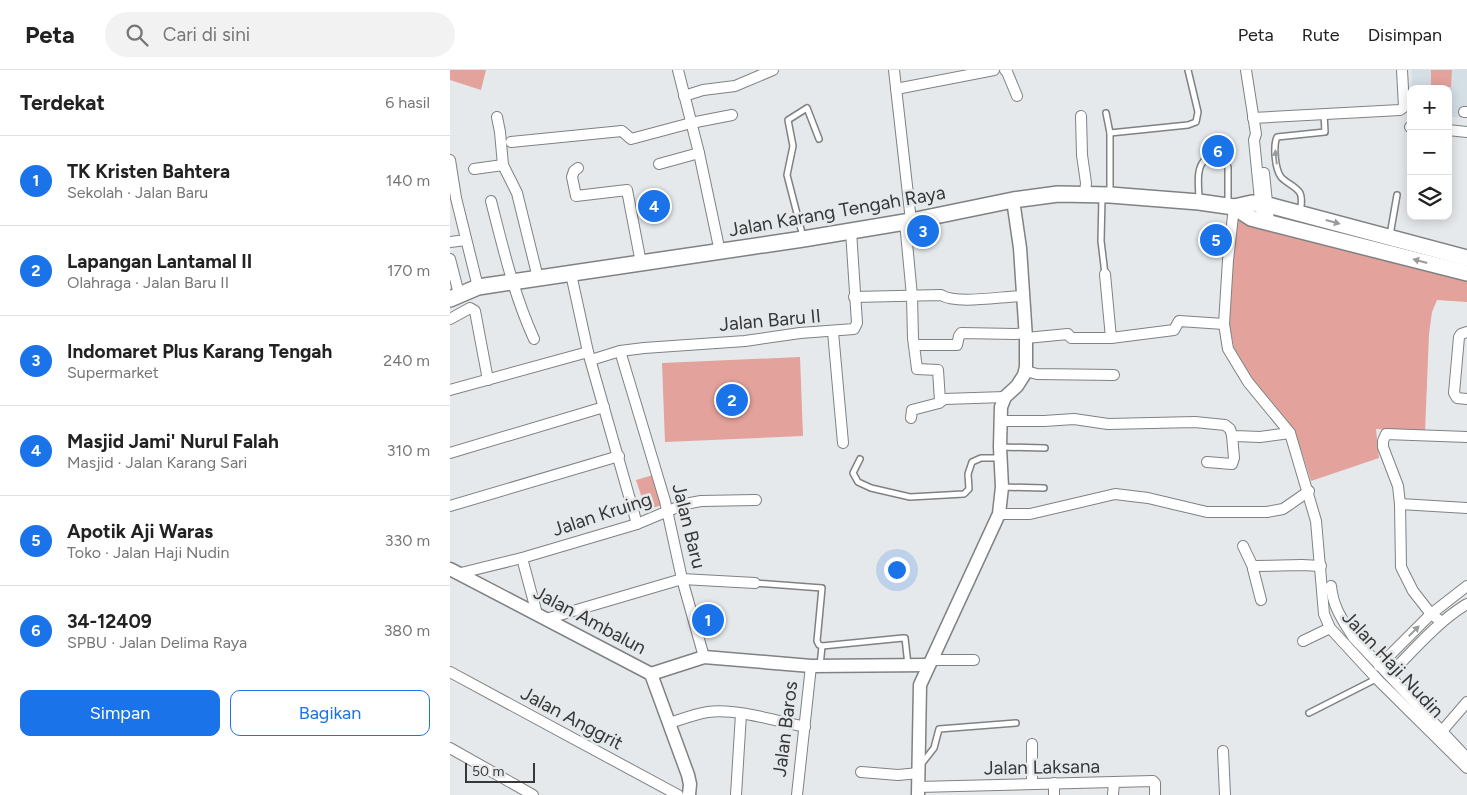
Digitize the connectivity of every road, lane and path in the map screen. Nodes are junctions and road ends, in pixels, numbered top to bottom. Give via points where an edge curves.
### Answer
1 (678, 70) edge
2 (773, 70) edge
3 (894, 70) edge
4 (994, 70) edge
5 (1005, 70) edge
6 (1188, 70) edge
7 (1246, 70) edge
8 (1402, 70) edge
9 (896, 89) junction
10 (684, 96) junction
11 (1018, 96) dead end
12 (1106, 114) dead end
13 (1324, 114) junction
14 (732, 115) dead end
15 (1081, 116) dead end
16 (497, 117) dead end
17 (691, 123) junction
18 (1255, 127) junction
19 (1452, 130) edge
20 (1467, 132) edge
21 (1110, 133) junction
22 (819, 139) dead end
23 (511, 142) dead end
24 (698, 153) junction
25 (1223, 157) dead end
26 (1206, 158) dead end
27 (450, 160) edge
28 (503, 164) junction
29 (658, 164) dead end
30 (578, 168) dead end
31 (474, 169) dead end
32 (1084, 194) junction
33 (1106, 195) junction
34 (1397, 195) dead end
35 (1013, 200) junction
36 (491, 201) dead end
37 (1199, 202) junction
38 (1264, 204) junction
39 (1231, 207) junction
40 (1300, 213) junction
41 (908, 221) junction
42 (1265, 221) junction
43 (850, 230) junction
44 (1389, 238) junction
45 (803, 239) junction
46 (466, 240) junction
47 (450, 242) edge
48 (720, 252) junction
49 (1467, 258) edge
50 (450, 260) edge
51 (641, 263) junction
52 (1467, 273) edge
53 (571, 274) junction
54 (1105, 274) joint
55 (538, 278) junction
56 (512, 281) junction
57 (478, 287) junction
58 (454, 296) edge
59 (912, 296) junction
60 (1024, 296) junction
61 (854, 297) junction
62 (450, 319) edge
63 (1224, 324) junction
64 (833, 332) junction
65 (1467, 332) edge
66 (1026, 336) junction
67 (1111, 338) junction
68 (534, 339) dead end
69 (914, 346) junction
70 (620, 351) junction
71 (589, 356) junction
72 (1026, 371) junction
73 (1114, 375) dead end
74 (488, 380) junction
75 (450, 390) edge
76 (1004, 397) junction
77 (1467, 399) edge
78 (940, 401) junction
79 (604, 406) junction
80 (911, 418) dead end
81 (1000, 421) junction
82 (1290, 433) junction
83 (1232, 435) junction
84 (1467, 437) edge
85 (843, 443) dead end
86 (1045, 448) dead end
87 (450, 453) edge
88 (1000, 453) junction
89 (619, 456) junction
90 (860, 459) dead end
91 (1207, 462) dead end
92 (1002, 487) junction
93 (1044, 488) dead end
94 (1309, 491) junction
95 (756, 500) dead end
96 (1400, 504) junction
97 (450, 506) edge
98 (1467, 508) edge
99 (667, 511) junction
100 (999, 514) junction
101 (637, 524) junction
102 (1243, 546) dead end
103 (522, 558) junction
104 (1321, 566) junction
105 (1253, 567) junction
106 (455, 571) edge
107 (682, 579) junction
108 (755, 583) joint
109 (1331, 586) dead end
110 (1467, 586) edge
111 (1261, 600) dead end
112 (1467, 604) edge
113 (1430, 614) junction
114 (542, 617) junction
115 (1442, 622) junction
116 (1330, 628) junction
117 (1303, 641) dead end
118 (822, 646) junction
119 (704, 657) junction
120 (974, 660) dead end
121 (930, 663) junction
122 (816, 666) junction
123 (908, 666) junction
124 (1379, 666) junction
125 (450, 672) edge
126 (652, 674) junction
127 (1389, 675) junction
128 (1377, 679) junction
129 (1467, 702) edge
130 (1308, 713) dead end
131 (741, 714) junction
132 (670, 723) junction
133 (1016, 723) dead end
134 (805, 727) junction
135 (1442, 731) junction
136 (1032, 744) dead end
137 (450, 748) edge
138 (1223, 751) dead end
139 (1467, 758) edge
140 (919, 768) junction
141 (1467, 768) edge
142 (861, 772) dead end
143 (1114, 782) junction
144 (1054, 783) junction
145 (1032, 784) junction
146 (992, 790) edge
147 (918, 791) edge
148 (533, 795) edge
149 (678, 795) edge
150 (689, 795) edge
151 (736, 795) edge
152 (796, 795) edge
153 (1054, 795) edge
154 (1113, 795) edge
155 (1155, 795) edge
156 (1225, 795) edge

1 - 10 street
2 - 10 street via 735,86
3 - 9 street
4 - 9 street
5 - 11 street
6 - 21 lane via 1198,112 1196,122
7 - 18 street
8 - 13 street via 1404,107 1400,110
9 - 41 street
10 - 17 street
12 - 21 lane
13 - 18 street
40 -> 13 lane via 1302,201 1299,192 1281,177 1278,170 1275,142 1277,137 1325,132
14 - 17 street
15 - 32 street
16 - 28 street
17 - 23 street via 631,139 622,131
17 - 24 street
18 - 38 street via 1254,140
19 - 20 street
21 - 33 lane
22 - 45 lane via 807,108 788,120 793,146 787,175
24 - 29 street
24 - 48 street
25 - 39 lane via 1228,167
26 - 37 lane via 1199,169
27 - 46 street
28 - 31 street
28 - 55 street via 517,193
30 - 51 street via 572,177 576,196 627,190
32 - 33 main road, Jalan Karang Tengah Raya
32 - 35 main road, Jalan Karang Tengah Raya
33 - 37 main road, Jalan Karang Tengah Raya
33 - 54 lane via 1101,241
34 - 44 lane
35 - 41 main road, Jalan Karang Tengah Raya
35 - 60 street
36 - 56 street
37 - 39 main road, Jalan Karang Tengah Raya
38 - 39 main road, Jalan Karang Tengah Raya
38 - 40 main road, Jalan Karang Tengah Raya
38 - 42 street
39 - 42 main road, Jalan Karang Tengah Raya
39 - 63 street, Jalan Haji Nudin
40 -> 44 main road, Jalan Karang Tengah Raya
41 - 43 main road, Jalan Karang Tengah Raya
41 - 59 street
52 -> 42 main road, Jalan Karang Tengah Raya
43 - 45 main road, Jalan Karang Tengah Raya
43 - 61 street, Jalan Baru II
44 - 49 main road, Jalan Karang Tengah Raya
45 - 48 main road, Jalan Karang Tengah Raya
46 - 47 street
46 - 57 street
48 - 51 main road, Jalan Karang Tengah Raya
50 - 58 street
51 - 53 main road, Jalan Karang Tengah Raya
53 - 55 main road, Jalan Karang Tengah Raya
53 - 71 street
54 - 67 street
55 - 56 main road, Jalan Karang Tengah Raya
56 - 57 main road, Jalan Karang Tengah Raya
56 - 68 street
57 - 58 main road, Jalan Karang Tengah Raya
59 - 60 street via 941,295 947,299
59 - 61 street
59 - 69 street
60 - 66 street
61 - 64 street, Jalan Baru II via 856,328
62 - 74 street via 466,309 475,311
63 - 67 street via 1179,321 1174,330
63 - 82 street, Jalan Haji Nudin via 1228,349 1248,382
64 - 70 street, Jalan Baru II
64 - 85 street
65 - 77 street via 1459,337 1454,393 1457,398
66 - 67 street via 1068,334 1071,338
66 - 69 street via 962,333 957,345
66 - 72 street
69 - 78 street via 917,369 938,370
70 - 71 street, Jalan Baru II
70 - 99 street, Jalan Baru
71 - 74 street, Jalan Baru II
71 - 79 street
72 - 73 street
72 - 76 street via 1018,386
74 - 75 street, Jalan Baru II
76 - 78 street
76 - 81 street
78 - 80 street via 912,410
79 - 87 street
79 - 89 street
81 - 83 street via 1195,422 1226,425
81 - 88 street
82 - 83 street via 1260,437
82 - 94 street, Jalan Haji Nudin
83 - 91 street via 1232,464
84 - 96 street via 1386,434 1383,447 1398,486
86 - 88 lane
88 - 90 lane via 972,462 964,494 910,497 858,482 853,473
88 - 92 street
89 - 97 street
89 - 101 street
92 - 93 lane
92 - 100 street
94 - 100 street via 1283,509 1267,512 1207,512 1115,494 1030,514
94 - 104 street, Jalan Haji Nudin
95 - 99 street, Jalan Kruing via 701,501
96 - 98 street
96 - 113 street via 1401,567
99 - 101 street, Jalan Kruing
99 - 107 street, Jalan Baru
100 - 121 street
101 - 103 street, Jalan Kruing
102 - 105 street
103 - 106 street, Jalan Kruing
103 - 114 street
104 - 105 street
104 - 116 street, Jalan Haji Nudin via 1324,614
105 - 111 street
106 - 114 street, Jalan Ambalun
107 - 108 street
107 - 114 street
107 - 119 street, Jalan Baru
108 - 118 lane via 822,588 817,641
109 - 124 street via 1340,617
110 - 113 street
112 - 115 street
113 - 115 street
124 -> 113 street
114 - 126 street, Jalan Ambalun
115 - 127 street
116 - 117 street
116 - 128 street, Jalan Haji Nudin
118 - 122 lane
118 - 123 lane via 905,638
119 - 122 street, Jalan Baros
119 - 126 street
120 - 121 street
121 - 123 street, Jalan Baros
121 - 140 street via 920,685
122 - 123 street, Jalan Baros
122 - 134 street, Jalan Baros
124 - 127 street
125 - 149 street, Jalan Anggrit
126 - 132 street, Jalan Ambalun
127 - 135 street
128 - 130 lane
128 - 141 street, Jalan Haji Nudin
129 - 135 street
131 - 132 street via 709,712
131 - 134 street
131 - 151 street
132 - 150 street, Jalan Ambalun via 688,775
133 - 140 lane via 939,730 934,748
134 - 152 street, Jalan Baros
135 - 139 street
136 - 145 street
137 - 148 street
138 - 156 street
140 - 142 street via 898,774
140 - 147 street
143 - 144 street, Jalan Laksana
143 - 154 street
143 - 155 street, Jalan Laksana via 1153,781
144 - 145 street, Jalan Laksana
144 - 153 street
145 - 146 street, Jalan Laksana
146 - 147 street, Jalan Laksana

